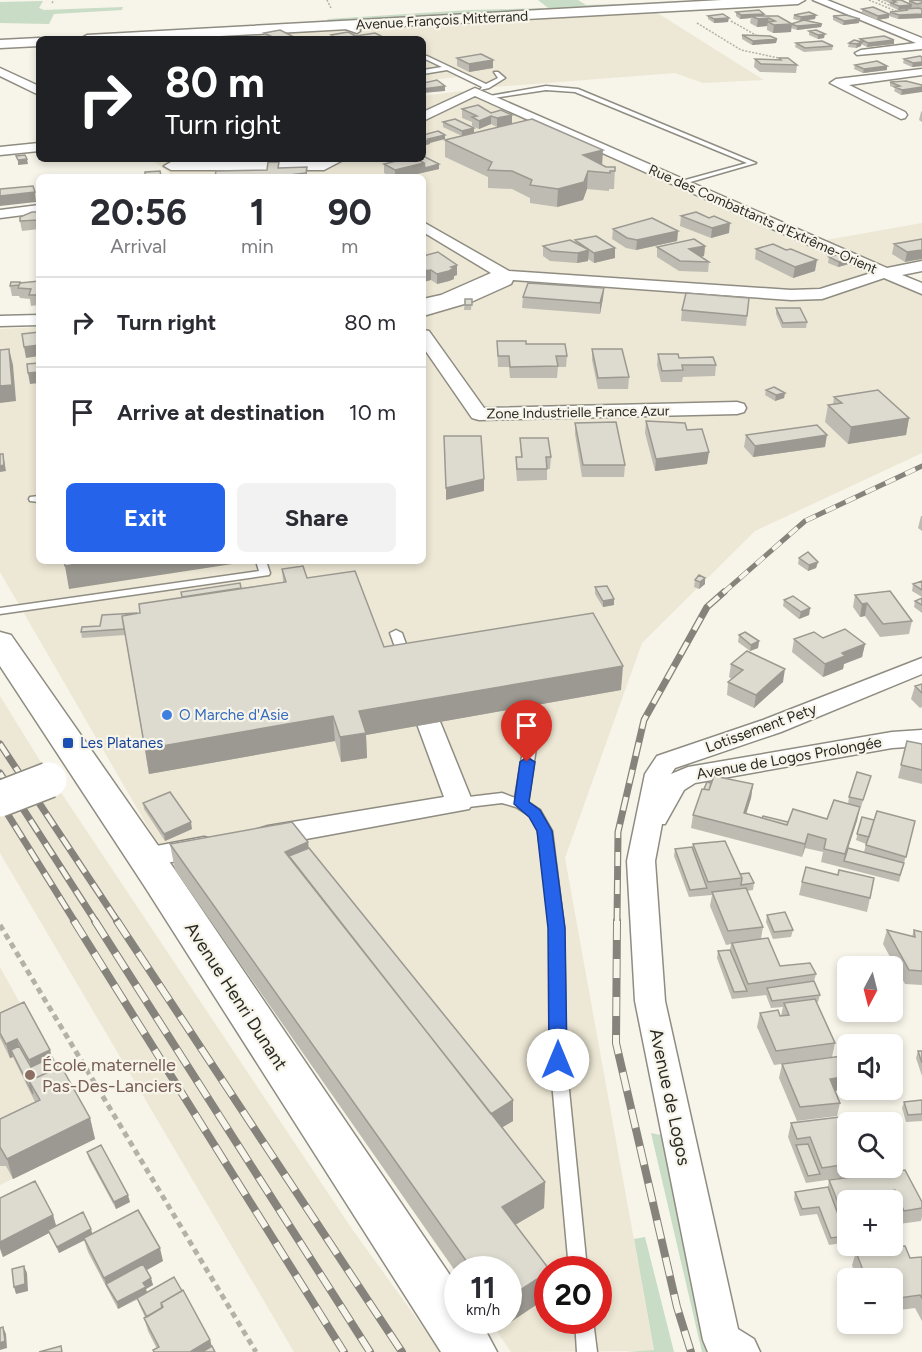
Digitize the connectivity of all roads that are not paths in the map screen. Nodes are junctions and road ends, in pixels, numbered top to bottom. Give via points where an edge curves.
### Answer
1 (798, 0) edge
2 (818, 0) edge
3 (768, 1) edge
4 (339, 25) junction
5 (357, 31) dead end
6 (141, 36) edge
7 (36, 42) edge
8 (0, 44) edge
9 (922, 44) edge
10 (861, 53) dead end
11 (426, 57) edge
12 (448, 68) junction
13 (0, 71) edge
14 (426, 72) edge
15 (922, 72) edge
16 (496, 73) dead end
17 (36, 89) edge
18 (483, 92) junction
19 (901, 115) dead end
20 (426, 116) edge
21 (36, 147) edge
22 (0, 151) edge
23 (332, 162) edge
24 (171, 166) dead end
25 (324, 166) junction
26 (337, 174) edge
27 (680, 183) junction
28 (36, 209) edge
29 (0, 214) edge
30 (426, 229) edge
31 (922, 266) edge
32 (885, 273) junction
33 (505, 275) junction
34 (922, 289) edge
35 (426, 303) edge
36 (426, 310) edge
37 (36, 320) edge
38 (0, 321) edge
39 (426, 339) edge
40 (737, 408) dead end
41 (262, 564) edge
42 (0, 611) edge
43 (396, 633) dead end
44 (0, 642) edge
45 (922, 665) edge
46 (408, 668) edge
47 (534, 721) dead end
48 (429, 724) edge
49 (922, 738) edge
50 (67, 773) junction
51 (0, 799) edge
52 (460, 803) junction
53 (521, 804) junction
54 (647, 829) junction
55 (145, 857) junction
56 (578, 1256) edge
57 (585, 1334) edge
58 (471, 1352) edge
59 (587, 1352) edge
60 (741, 1352) edge

1 - 3 main road, Avenue François Mitterrand
2 - 9 street
3 - 4 main road, Avenue François Mitterrand
4 - 5 lane
4 - 6 main road, Avenue François Mitterrand
7 - 8 main road
9 - 10 street
11 - 12 lane
12 - 14 lane
12 - 18 lane
13 - 17 street
15 - 19 street via 836,83
16 - 18 lane via 502,78
18 - 20 street
18 - 27 street, Rue des Combattants d'Extrême-Orient
18 - 27 lane via 576,90 753,163
21 - 22 street
23 - 25 street
24 - 25 street
25 - 26 street
27 - 32 street, Rue des Combattants d'Extrême-Orient
28 - 29 street
30 - 33 street, Rue des Combattants d'Extrême-Orient
31 - 32 street
32 - 33 street, Rue des Combattants d'Extrême-Orient via 822,294 791,295
32 - 34 street
33 - 35 street, Rue des Combattants d'Extrême-Orient
33 - 36 street via 505,281 486,291
37 - 38 street
39 - 40 street, Zone Industrielle France Azur via 479,414
41 - 42 lane via 265,573
43 - 46 lane
44 - 50 main road, Avenue Henri Dunant
45 - 54 street, Lotissement Pety via 772,726 666,762 658,774
47 - 53 lane
48 - 52 street
49 - 54 street, Avenue de Logos Prolongée via 688,776 674,784
50 - 51 main road, bridge
50 - 55 main road, Avenue Henri Dunant
52 - 53 lane via 502,798
52 - 55 street
53 - 56 lane via 535,813 545,831 557,928 558,1060
54 - 60 street, Avenue de Logos via 641,861 650,1001 722,1340
55 - 58 main road, Avenue Henri Dunant
57 - 59 lane

